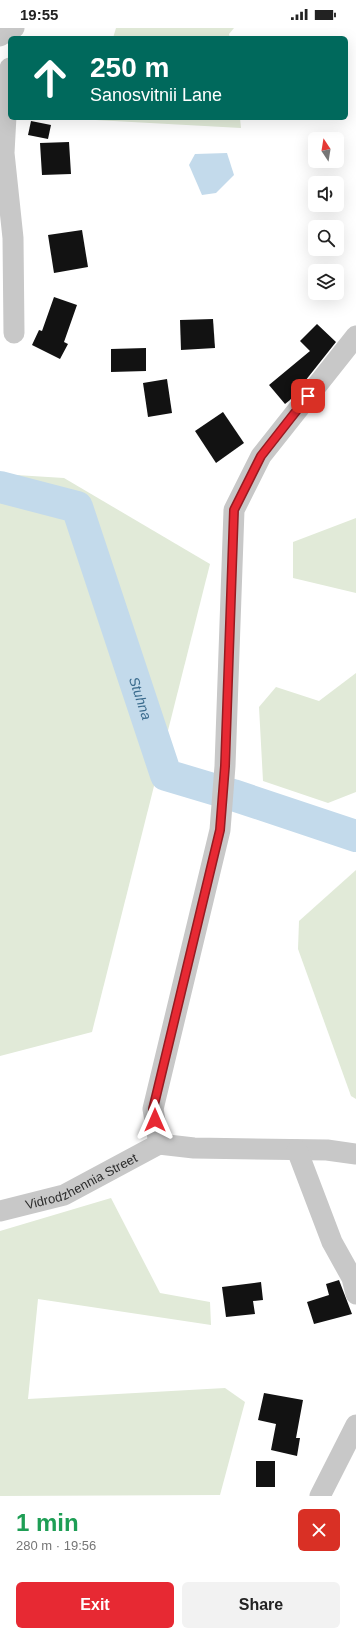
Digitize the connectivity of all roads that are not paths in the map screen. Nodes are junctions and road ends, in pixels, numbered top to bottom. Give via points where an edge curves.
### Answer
1 (14, 28) edge
2 (0, 36) edge
3 (8, 79) edge
4 (14, 333) dead end
5 (356, 336) edge
6 (159, 1144) junction
7 (297, 1150) junction
8 (356, 1154) edge
9 (0, 1211) edge
10 (354, 1286) edge
11 (356, 1425) edge
12 (320, 1496) edge

1 - 2 street
3 - 4 street via 4,153 13,238
5 - 6 street via 261,456 234,510 225,766 220,830 153,1109
6 - 7 street via 194,1148
6 - 9 street, Vidrodzhennia Street via 64,1195
7 - 8 street via 327,1150
7 - 10 street via 332,1242
11 - 12 street

